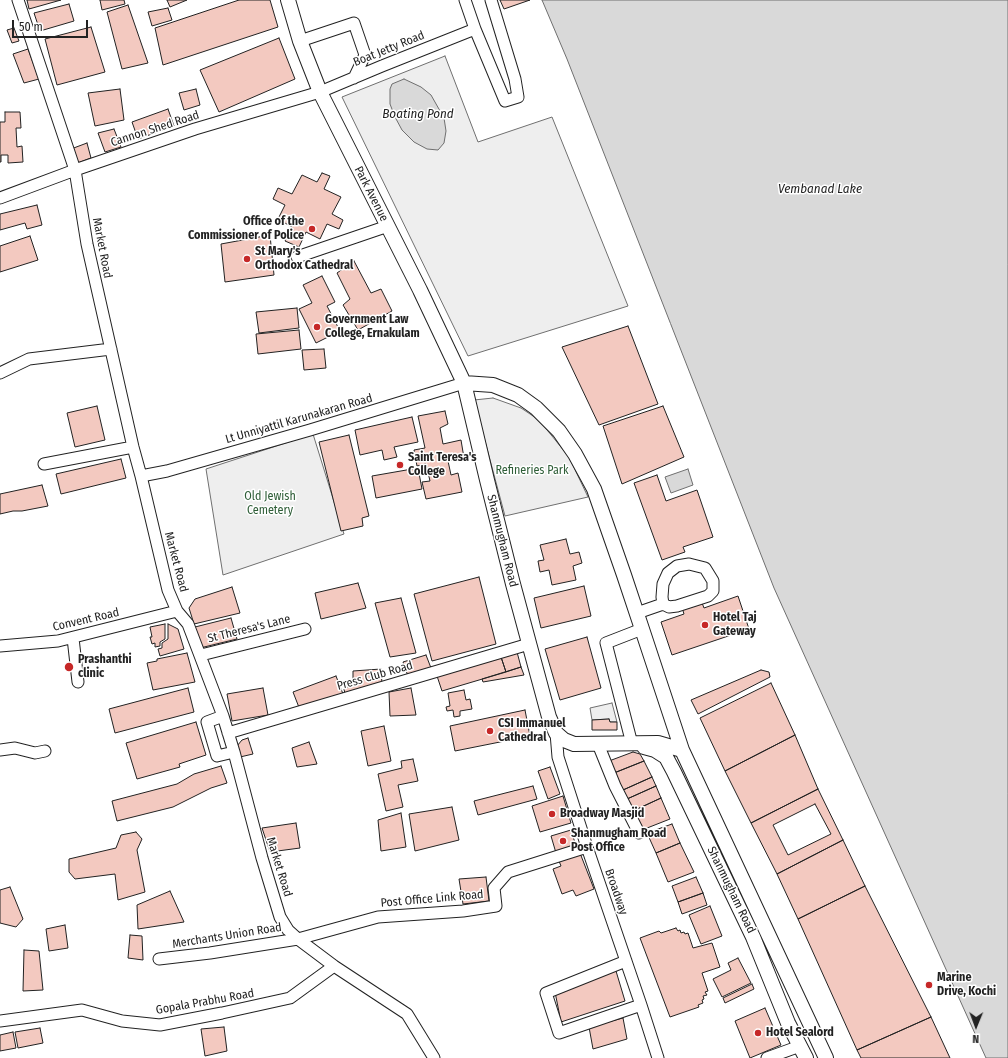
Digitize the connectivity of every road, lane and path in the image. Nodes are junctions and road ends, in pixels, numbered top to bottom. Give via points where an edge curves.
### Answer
1 (18, 0) edge
2 (288, 0) edge
3 (465, 0) edge
4 (491, 0) edge
5 (472, 30) junction
6 (300, 41) junction
7 (354, 78) junction
8 (320, 92) junction
9 (75, 170) junction
10 (0, 198) edge
11 (388, 226) junction
12 (297, 257) dead end
13 (111, 349) junction
14 (0, 372) edge
15 (464, 383) junction
16 (133, 447) junction
17 (44, 464) dead end
18 (141, 476) junction
19 (663, 604) junction
20 (177, 612) junction
21 (637, 613) junction
22 (305, 629) dead end
23 (642, 629) junction
24 (73, 638) junction
25 (529, 644) junction
26 (0, 646) edge
27 (200, 655) junction
28 (78, 682) dead end
29 (223, 716) junction
30 (228, 733) junction
31 (556, 733) junction
32 (598, 744) junction
33 (632, 744) junction
34 (0, 750) edge
35 (682, 750) junction
36 (45, 752) dead end
37 (234, 752) junction
38 (666, 757) junction
39 (639, 832) dead end
40 (587, 847) junction
41 (298, 939) junction
42 (159, 959) dead end
43 (626, 961) junction
44 (334, 966) junction
45 (641, 1005) junction
46 (805, 1016) junction
47 (0, 1021) edge
48 (788, 1023) junction
49 (803, 1052) edge
50 (434, 1058) edge
51 (658, 1058) edge
52 (767, 1058) edge
53 (826, 1058) edge

1 - 9 street, Market Road
2 - 6 main road, Park Avenue
3 - 5 street
4 - 5 street via 518,97 504,101
5 - 7 street, Boat Jetty Road
6 - 7 street via 354,23 365,55
6 - 8 main road, Park Avenue
7 - 8 street, Boat Jetty Road
8 - 9 street, Cannon Shed Road via 195,129
8 - 11 main road, Park Avenue
9 - 10 street, Cannon Shed Road
9 - 13 street, Market Road via 87,244
11 - 12 street
11 - 15 main road, Park Avenue
13 - 14 street via 29,359
13 - 16 street, Market Road
15 - 18 street, Lt Unniyattil Karunakaran Road via 310,430
15 - 21 main road, Shanmugham Road via 493,385 518,395 536,408 559,431 594,489
15 - 25 main road, Shanmugham Road
16 - 17 street
16 - 18 street, Market Road
18 - 20 street, Market Road via 168,590
19 - 19 street via 663,584 668,573 678,566 689,564 705,568 713,581 713,591 708,596 677,606 669,607
19 - 21 street
20 - 24 street, Convent Road
20 - 27 street, Market Road via 188,624
21 - 23 main road, Shanmugham Road
22 - 27 street, St Theresa's Lane
23 - 33 street via 606,642
23 - 35 main road, Shanmugham Road
24 - 26 street, Convent Road
24 - 28 street
25 - 30 street, Press Club Road
25 - 31 main road, Shanmugham Road via 549,717
27 - 29 street, Market Road
29 - 30 street, Market Road
29 - 37 street via 207,722 217,756
30 - 37 street, Market Road
31 - 32 main road via 574,744
31 - 40 street, Broadway via 558,757
32 - 33 main road
32 - 39 street via 615,786
33 - 35 main road via 658,743
33 - 38 main road via 655,750
34 - 36 street via 15,748 35,753
35 - 38 main road
35 - 46 main road, Shanmugham Road
37 - 41 street, Market Road via 280,917 288,930
38 - 48 main road, Shanmugham Road via 753,937
40 - 41 street, Post Office Link Road via 508,872 494,888 496,906 378,917
40 - 43 street, Broadway
41 - 42 street, Merchants Union Road
41 - 44 street, Market Road
43 - 45 street, Broadway
43 - 45 street via 546,993 559,1033
44 - 47 street, Gopala Prabhu Road via 290,998 160,1025 122,1022 82,1010
44 - 50 street, Market Road via 407,1014
45 - 51 street, Broadway
46 - 48 main road
46 - 53 main road, Shanmugham Road
48 - 49 main road, Shanmugham Road
49 - 52 street

